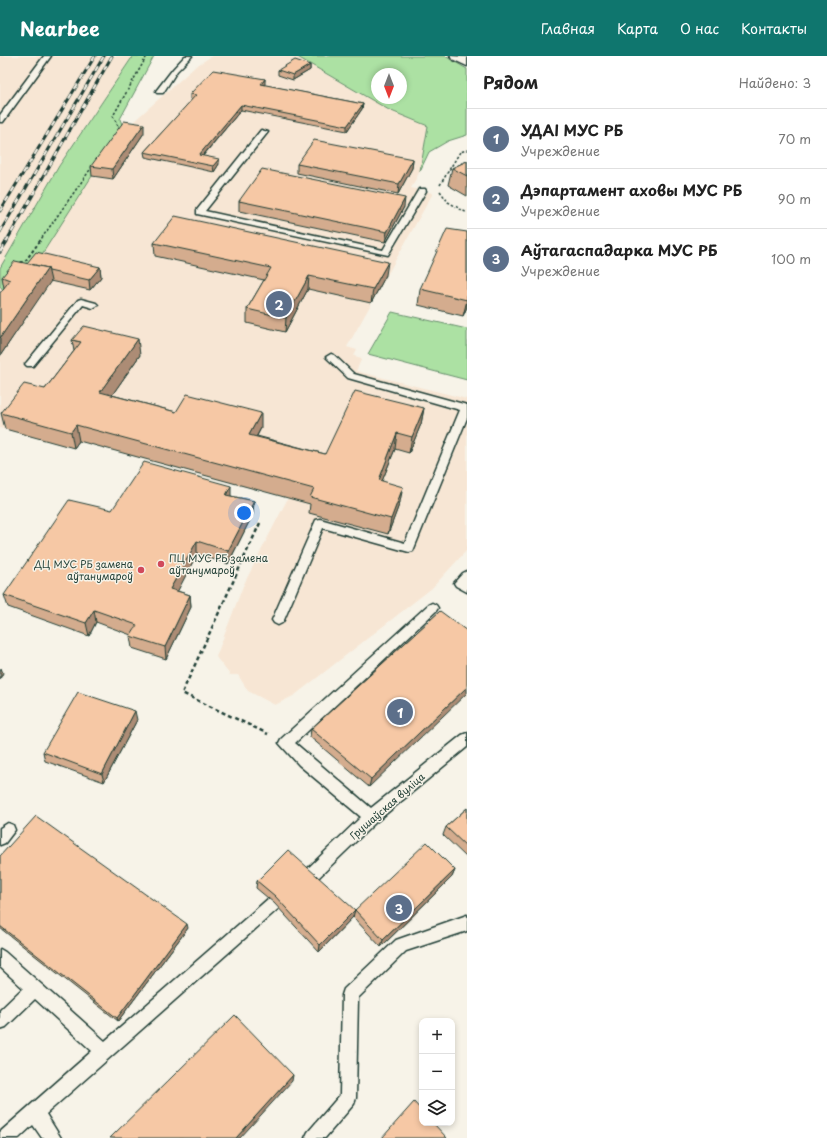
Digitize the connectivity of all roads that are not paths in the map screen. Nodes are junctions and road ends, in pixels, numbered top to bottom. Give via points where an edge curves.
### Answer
1 (48, 56) edge
2 (189, 56) edge
3 (456, 56) edge
4 (467, 62) edge
5 (160, 91) dead end
6 (1, 117) edge
7 (264, 132) dead end
8 (422, 191) dead end
9 (93, 305) dead end
10 (331, 357) dead end
11 (30, 364) dead end
12 (467, 576) edge
13 (467, 587) edge
14 (432, 608) dead end
15 (278, 620) dead end
16 (467, 739) edge
17 (371, 817) junction
18 (310, 876) edge
19 (274, 903) edge
20 (467, 923) edge
21 (0, 957) edge
22 (35, 988) junction
23 (0, 1021) edge
24 (105, 1052) junction
25 (35, 1113) junction
26 (6, 1138) edge
27 (52, 1138) edge
28 (314, 1138) edge

1 - 6 lane
2 - 5 lane
3 - 4 street
7 - 8 lane via 200,212 385,253 412,203
9 - 11 lane via 80,302
10 - 15 lane via 351,376 466,408 409,548 320,523
12 - 13 lane via 460,583
14 - 17 lane via 286,743
16 - 17 lane, Грушаўская вуліца
17 - 18 lane, Грушаўская вуліца
19 - 24 lane
20 - 28 lane via 400,946 350,996 348,1098
21 - 22 lane
22 - 23 lane
22 - 24 lane
24 - 25 lane
25 - 26 lane
25 - 27 lane

